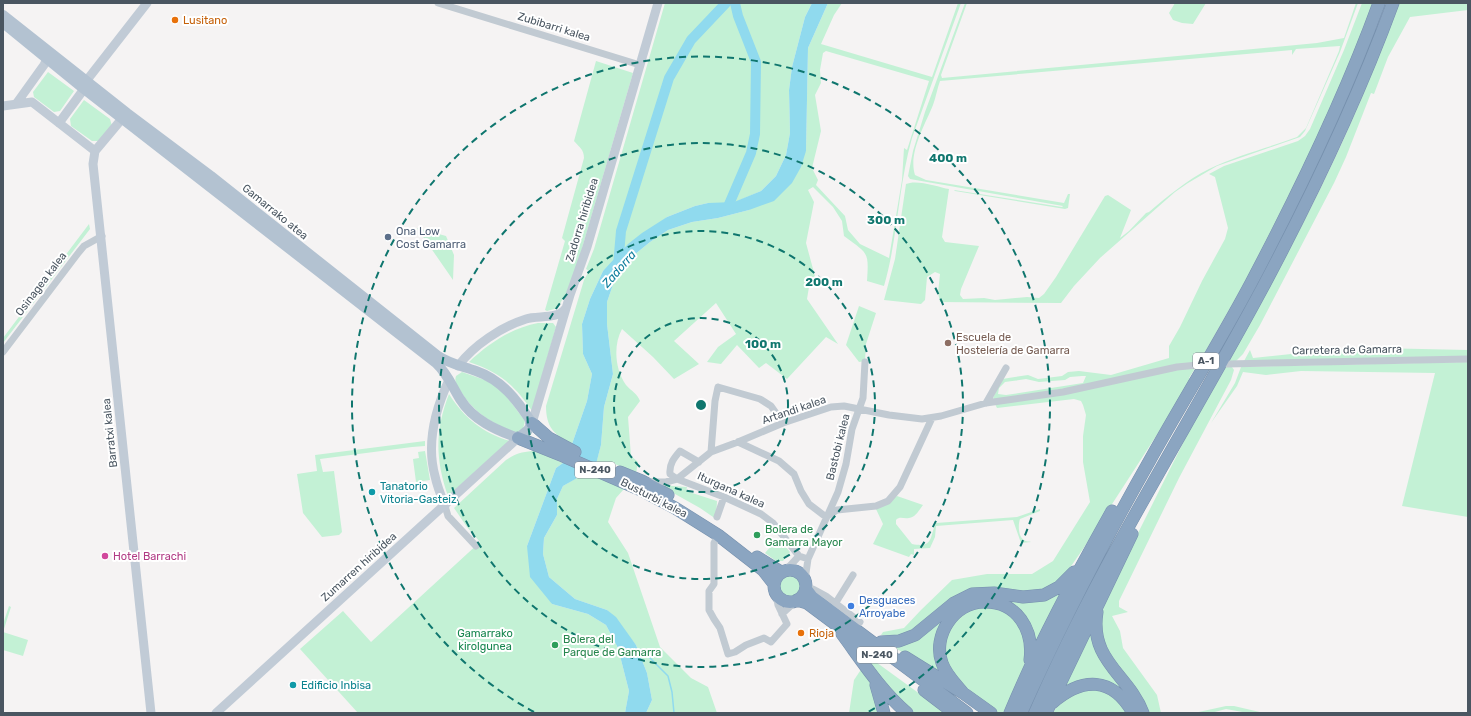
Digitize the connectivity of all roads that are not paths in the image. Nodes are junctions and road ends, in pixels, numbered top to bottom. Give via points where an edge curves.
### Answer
1 (147, 3) edge
2 (438, 3) edge
3 (658, 3) edge
4 (1380, 3) edge
5 (1393, 3) edge
6 (3, 15) edge
7 (3, 23) edge
8 (47, 59) junction
9 (640, 66) junction
10 (85, 84) junction
11 (16, 104) junction
12 (3, 106) edge
13 (125, 116) junction
14 (59, 123) junction
15 (95, 151) junction
16 (102, 236) junction
17 (566, 308) junction
18 (549, 316) junction
19 (561, 327) junction
20 (3, 352) edge
21 (1468, 359) edge
22 (865, 362) dead end
23 (1227, 364) dead end
24 (1198, 365) dead end
25 (458, 366) junction
26 (1006, 368) dead end
27 (449, 380) junction
28 (986, 403) junction
29 (859, 409) junction
30 (932, 418) junction
31 (532, 423) junction
32 (783, 423) junction
33 (518, 438) junction
34 (1179, 438) junction
35 (738, 442) junction
36 (565, 452) junction
37 (711, 452) junction
38 (1150, 460) junction
39 (699, 462) junction
40 (677, 479) junction
41 (628, 480) junction
42 (642, 481) junction
43 (724, 497) junction
44 (445, 506) junction
45 (717, 517) dead end
46 (826, 517) junction
47 (717, 538) junction
48 (476, 546) dead end
49 (799, 556) junction
50 (808, 560) junction
51 (1081, 566) junction
52 (784, 571) junction
53 (854, 575) dead end
54 (806, 586) junction
55 (775, 589) junction
56 (797, 601) junction
57 (835, 604) junction
58 (1099, 604) junction
59 (782, 614) junction
60 (836, 624) junction
61 (861, 628) junction
62 (880, 642) junction
63 (1029, 668) junction
64 (874, 678) junction
65 (963, 693) junction
66 (1048, 709) edge
67 (1014, 712) edge
68 (151, 713) edge
69 (216, 713) edge
70 (884, 713) edge
71 (907, 713) edge
72 (954, 713) edge
73 (967, 713) edge
74 (991, 713) edge
75 (1035, 713) edge
76 (1133, 713) edge
77 (1143, 713) edge

1 - 10 street
2 - 9 street, Zubibarri kalea
3 - 9 street, Zadorra hiribidea
4 - 38 highway, A-1 via 1296,196 1250,284
5 - 34 highway, A-1 via 1351,108 1308,201
6 - 10 main road, Gamarrako atea
7 - 8 main road, Gamarrako atea
8 - 10 main road, Gamarrako atea
8 - 11 street
9 - 17 street, Zadorra hiribidea via 587,247
10 - 13 main road, Gamarrako atea
10 - 14 street
11 - 12 street
11 - 14 street via 32,102
13 - 15 street
13 - 25 main road, Gamarrako atea via 211,176 438,356
13 - 27 main road, Gamarrako atea via 436,363
14 - 15 street
15 - 16 street, Barratxi kalea via 93,164
16 - 20 street, Osinagea kalea via 84,246
16 - 68 street, Barratxi kalea
17 - 18 street via 561,314
17 - 19 street, Zadorra hiribidea
18 - 19 street via 559,322
18 - 25 street via 525,319 496,333 473,350
19 - 31 street, Zadorra hiribidea
21 - 23 street, Carretera de Gamarra
22 - 29 street, Bastobi kalea via 864,398
24 - 28 street, Artandi kalea via 1177,367 1063,392
25 - 27 main road
25 - 31 main road, Gamarrako atea via 498,382 516,399
26 - 28 street
27 - 33 main road, Gamarrako atea via 465,406 483,422
27 - 44 street via 434,422 431,448 434,476
28 - 30 street, Artandi kalea
29 - 30 street, Artandi kalea via 896,416
29 - 32 street, Artandi kalea via 831,407
29 - 46 street, Bastobi kalea via 838,492
30 - 46 street via 900,487 888,500 876,506 837,510
31 - 33 main road, Zadorra hiribidea
31 - 36 highway, Busturbi kalea / N-240
32 - 35 street, Artandi kalea
32 - 37 street via 771,406 760,399 718,387
33 - 36 highway, Busturbi kalea / N-240
33 - 44 street, Zumarren hiribidea via 457,492
34 - 58 highway
34 - 75 highway, A-1 via 1113,553
35 - 37 street, Artandi kalea
35 - 46 street via 779,461 794,474 810,504
36 - 41 highway, Busturbi kalea / N-240
37 - 39 street, Artandi kalea
38 - 51 highway via 1138,471 1117,503
38 - 67 highway, A-1
39 - 40 street, Artandi kalea
39 - 40 street via 680,450 670,469 670,474
40 - 42 street via 666,482
40 - 43 street, Iturgana kalea
41 - 42 highway, Busturbi kalea / N-240
41 - 47 highway, Busturbi kalea / N-240 via 675,508
42 - 52 highway, Busturbi kalea / N-240 via 706,518 763,561
43 - 45 street
43 - 49 street, Iturgana kalea via 761,514 773,523
44 - 48 street via 448,516
44 - 69 street, Zumarren hiribidea
46 - 50 street, Bastobi kalea
47 - 55 highway, Busturbi kalea / N-240 via 763,570
47 - 59 street via 714,543 714,584 709,591 710,610 720,628 728,654 764,638 771,642 787,624
49 - 50 street, Iturgana kalea
49 - 52 street
50 - 54 street, Bastobi kalea
51 - 62 highway via 1059,587 1044,595 1023,597 994,593 972,594 954,603 915,635 899,641
51 - 63 highway
52 - 54 highway, N-240 via 798,571
52 - 55 highway via 778,575
53 - 57 street
54 - 56 highway via 803,596
54 - 57 street via 826,596
54 - 61 highway, N-240 via 812,597
55 - 56 highway, N-240 via 784,601
55 - 59 street
56 - 59 street
56 - 60 highway, N-240 via 807,603
57 - 61 street
58 - 66 highway
58 - 77 highway via 1096,627 1101,650
60 - 64 highway
60 - 72 highway, N-240
61 - 62 highway
61 - 73 highway, N-240
62 - 65 highway
63 - 65 highway via 1030,640 1022,620 1016,614 992,602 974,603 964,607 950,620 941,636 940,655 944,667
63 - 67 highway
64 - 70 highway
64 - 71 highway
65 - 74 highway
66 - 76 highway via 1071,689 1091,684 1115,692 1122,697

